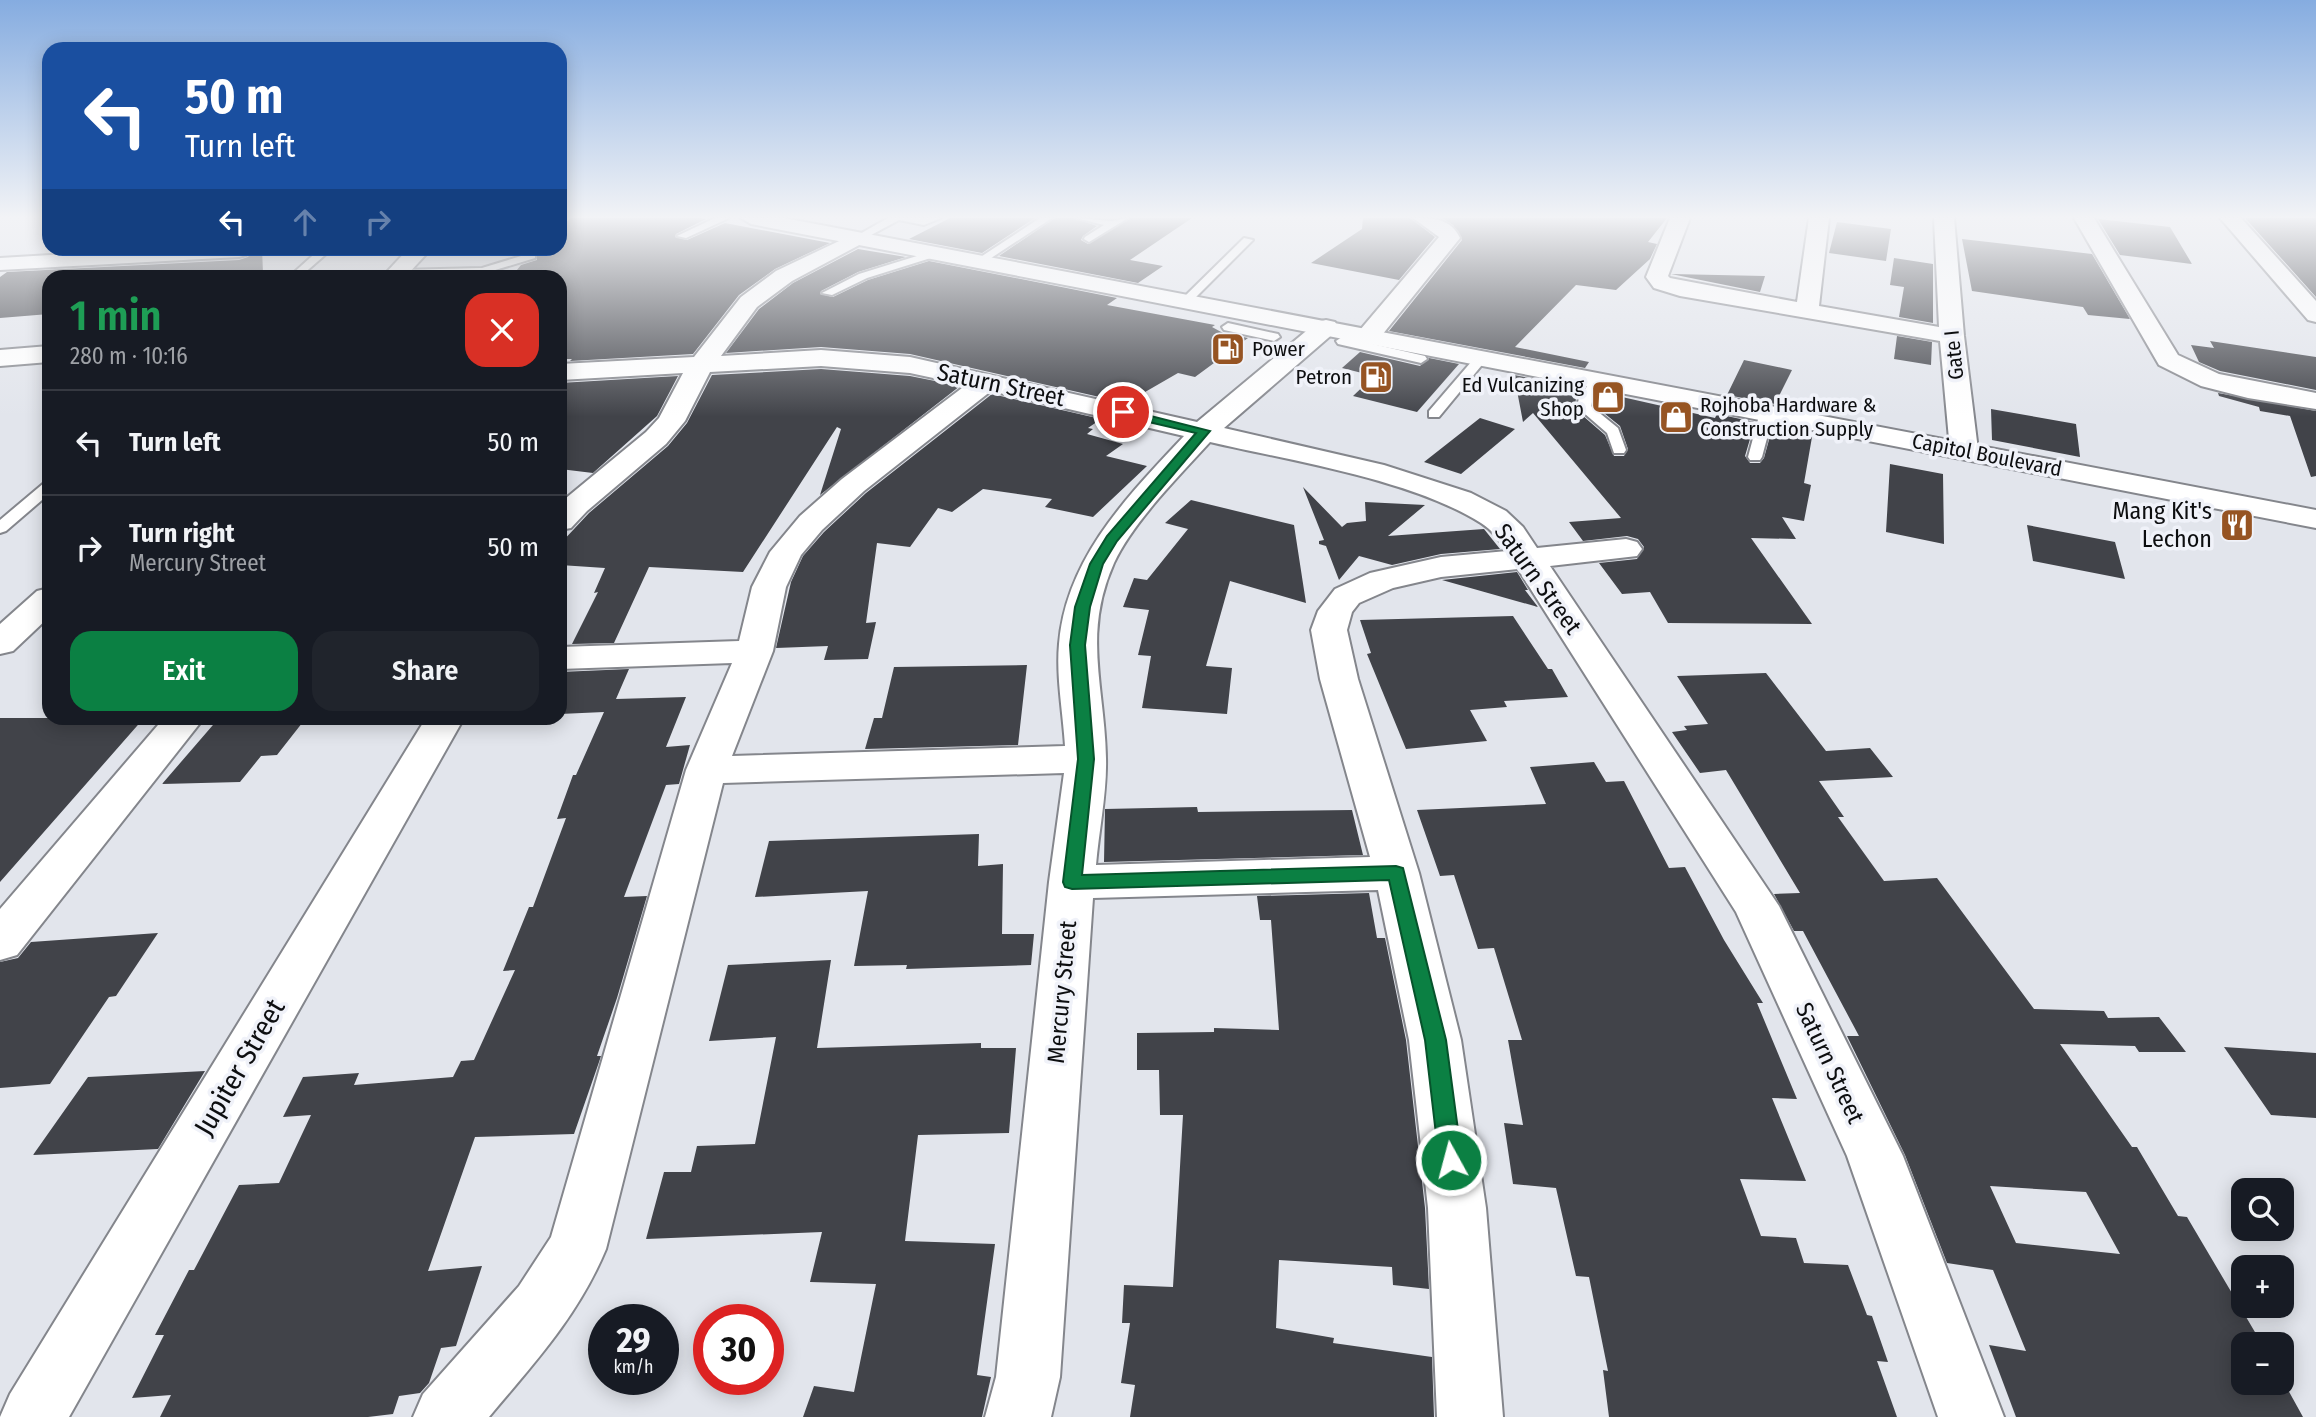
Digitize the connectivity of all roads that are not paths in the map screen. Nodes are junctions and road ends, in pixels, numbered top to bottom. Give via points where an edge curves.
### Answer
1 (772, 284) edge
2 (846, 284) edge
3 (1100, 284) edge
4 (1203, 284) edge
5 (1411, 284) edge
6 (1665, 284) edge
7 (1810, 284) edge
8 (1948, 284) edge
9 (2123, 284) edge
10 (2289, 284) edge
11 (828, 293) dead end
12 (1187, 300) junction
13 (1807, 311) junction
14 (2316, 315) edge
15 (1228, 327) dead end
16 (1334, 334) junction
17 (1369, 335) junction
18 (1952, 336) junction
19 (1274, 337) dead end
20 (42, 355) edge
21 (0, 358) edge
22 (1482, 358) junction
23 (1421, 359) dead end
24 (700, 366) junction
25 (567, 372) edge
26 (1599, 379) junction
27 (988, 381) junction
28 (2316, 401) edge
29 (1767, 412) junction
30 (1434, 414) dead end
31 (1204, 431) junction
32 (1619, 450) dead end
33 (1964, 450) junction
34 (1755, 457) dead end
35 (42, 492) edge
36 (567, 514) edge
37 (2316, 519) edge
38 (0, 528) edge
39 (1626, 549) dead end
40 (1529, 559) junction
41 (42, 604) edge
42 (0, 643) edge
43 (755, 650) junction
44 (567, 658) edge
45 (179, 725) edge
46 (440, 725) edge
47 (1086, 759) junction
48 (706, 770) junction
49 (1396, 873) junction
50 (1072, 882) junction
51 (0, 942) edge
52 (33, 1417) edge
53 (446, 1417) edge
54 (1018, 1417) edge
55 (1470, 1417) edge
56 (1971, 1417) edge

1 - 24 street via 748,302
2 - 11 lane
3 - 12 street, Capitol Boulevard
4 - 12 lane
5 - 17 street
6 - 13 street
7 - 13 street
8 - 18 street, Gate I
9 - 28 street via 2168,360 2210,380
10 - 14 street
12 - 16 street, Capitol Boulevard
13 - 18 street
15 - 19 lane
16 - 17 street, Capitol Boulevard
16 - 23 lane
16 - 31 street, Mercury Street
17 - 22 street, Capitol Boulevard
18 - 33 street, Gate I
20 - 21 street
22 - 26 street, Capitol Boulevard
22 - 30 lane
24 - 25 street, Saturn Street
24 - 27 street, Saturn Street via 859,359
24 - 36 street via 671,421 656,438
26 - 29 street, Capitol Boulevard
26 - 32 lane via 1584,407 1613,431
27 - 31 street, Saturn Street
27 - 43 street via 853,485 794,542 769,587
29 - 33 street, Capitol Boulevard
29 - 34 lane
31 - 40 street, Saturn Street via 1374,471 1460,499 1495,518
31 - 47 street, Mercury Street via 1156,484 1097,564 1077,645
33 - 37 street, Capitol Boulevard
35 - 38 lane
39 - 40 street
40 - 49 street via 1441,567 1382,580 1348,596 1335,611 1329,630 1339,679
40 - 56 street, Saturn Street via 1756,906 1875,1156
41 - 42 street
43 - 44 street
43 - 48 street
45 - 51 street
46 - 52 street, Jupiter Street
47 - 48 street
47 - 50 street, Mercury Street
48 - 53 street via 576,1249 541,1308
49 - 50 street
49 - 55 street via 1439,1066 1457,1208
50 - 54 street, Mercury Street via 1028,1377

